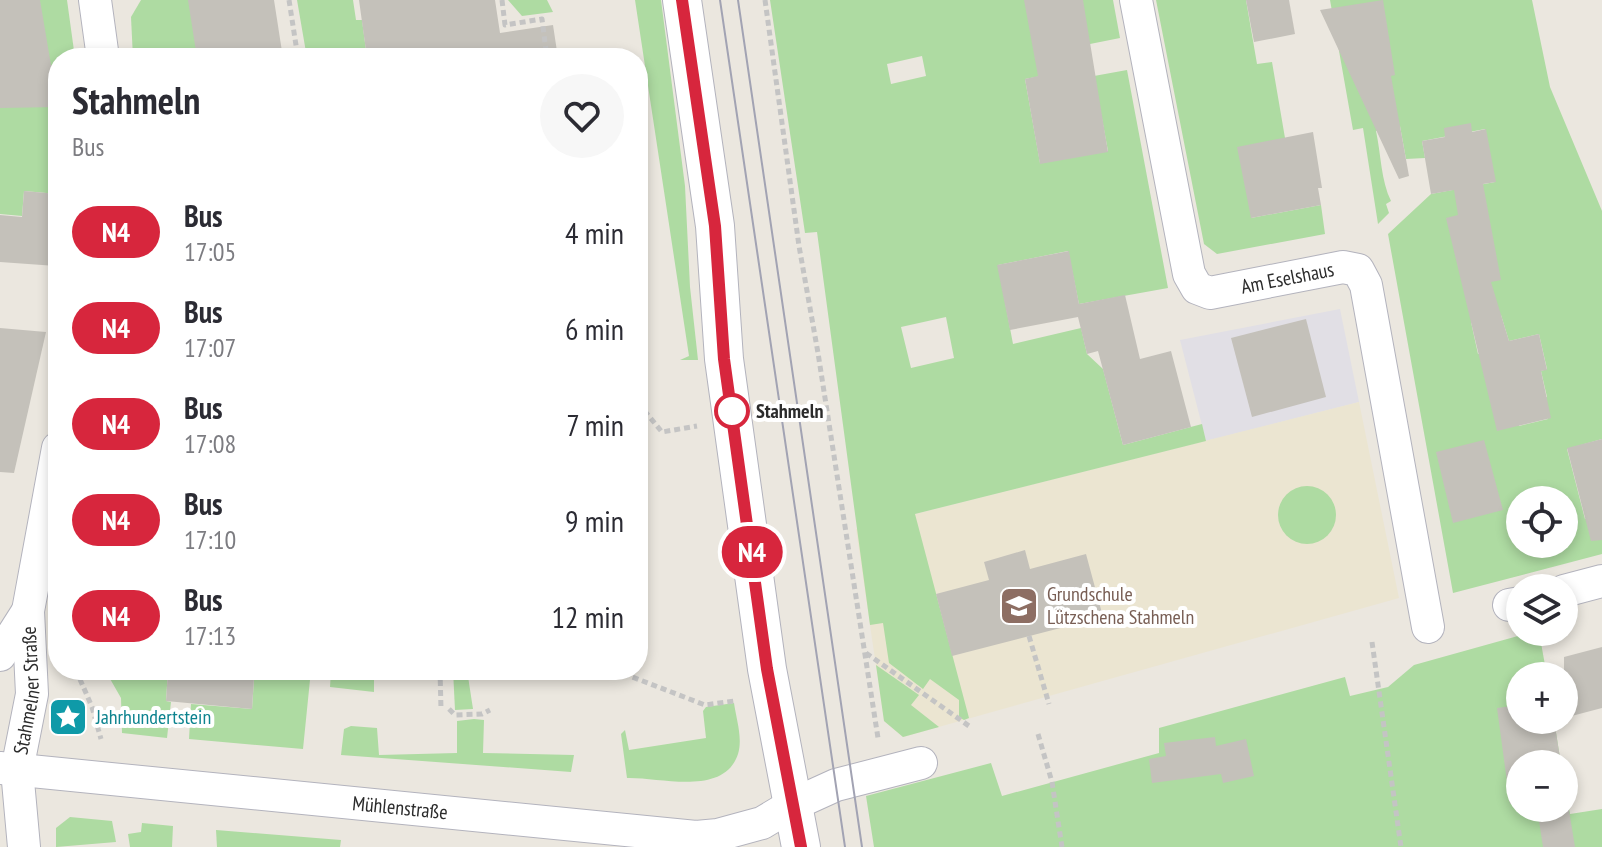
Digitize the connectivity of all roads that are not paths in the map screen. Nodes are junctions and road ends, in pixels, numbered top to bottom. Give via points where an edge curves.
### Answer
1 (95, 0) edge
2 (682, 0) edge
3 (1136, 0) edge
4 (102, 48) edge
5 (48, 502) edge
6 (1602, 581) edge
7 (1578, 587) edge
8 (28, 611) junction
9 (1428, 627) dead end
10 (0, 655) edge
11 (921, 763) dead end
12 (9, 769) edge
13 (792, 805) junction
14 (24, 847) edge
15 (801, 847) edge

1 - 4 street
2 - 13 street via 715,226 726,370 771,696
3 - 9 street, Am Eselshaus via 1189,274 1197,288 1210,293 1343,267 1358,270 1366,285
5 - 8 street, Stahmelner Straße
6 - 7 street
8 - 10 street, Stahmelner Straße
8 - 12 street, Stahmelner Straße via 32,694
11 - 13 street, Mühlenstraße via 836,785
12 - 13 street, Mühlenstraße via 696,837 762,823
12 - 14 street, Stahmelner Straße
13 - 15 street

